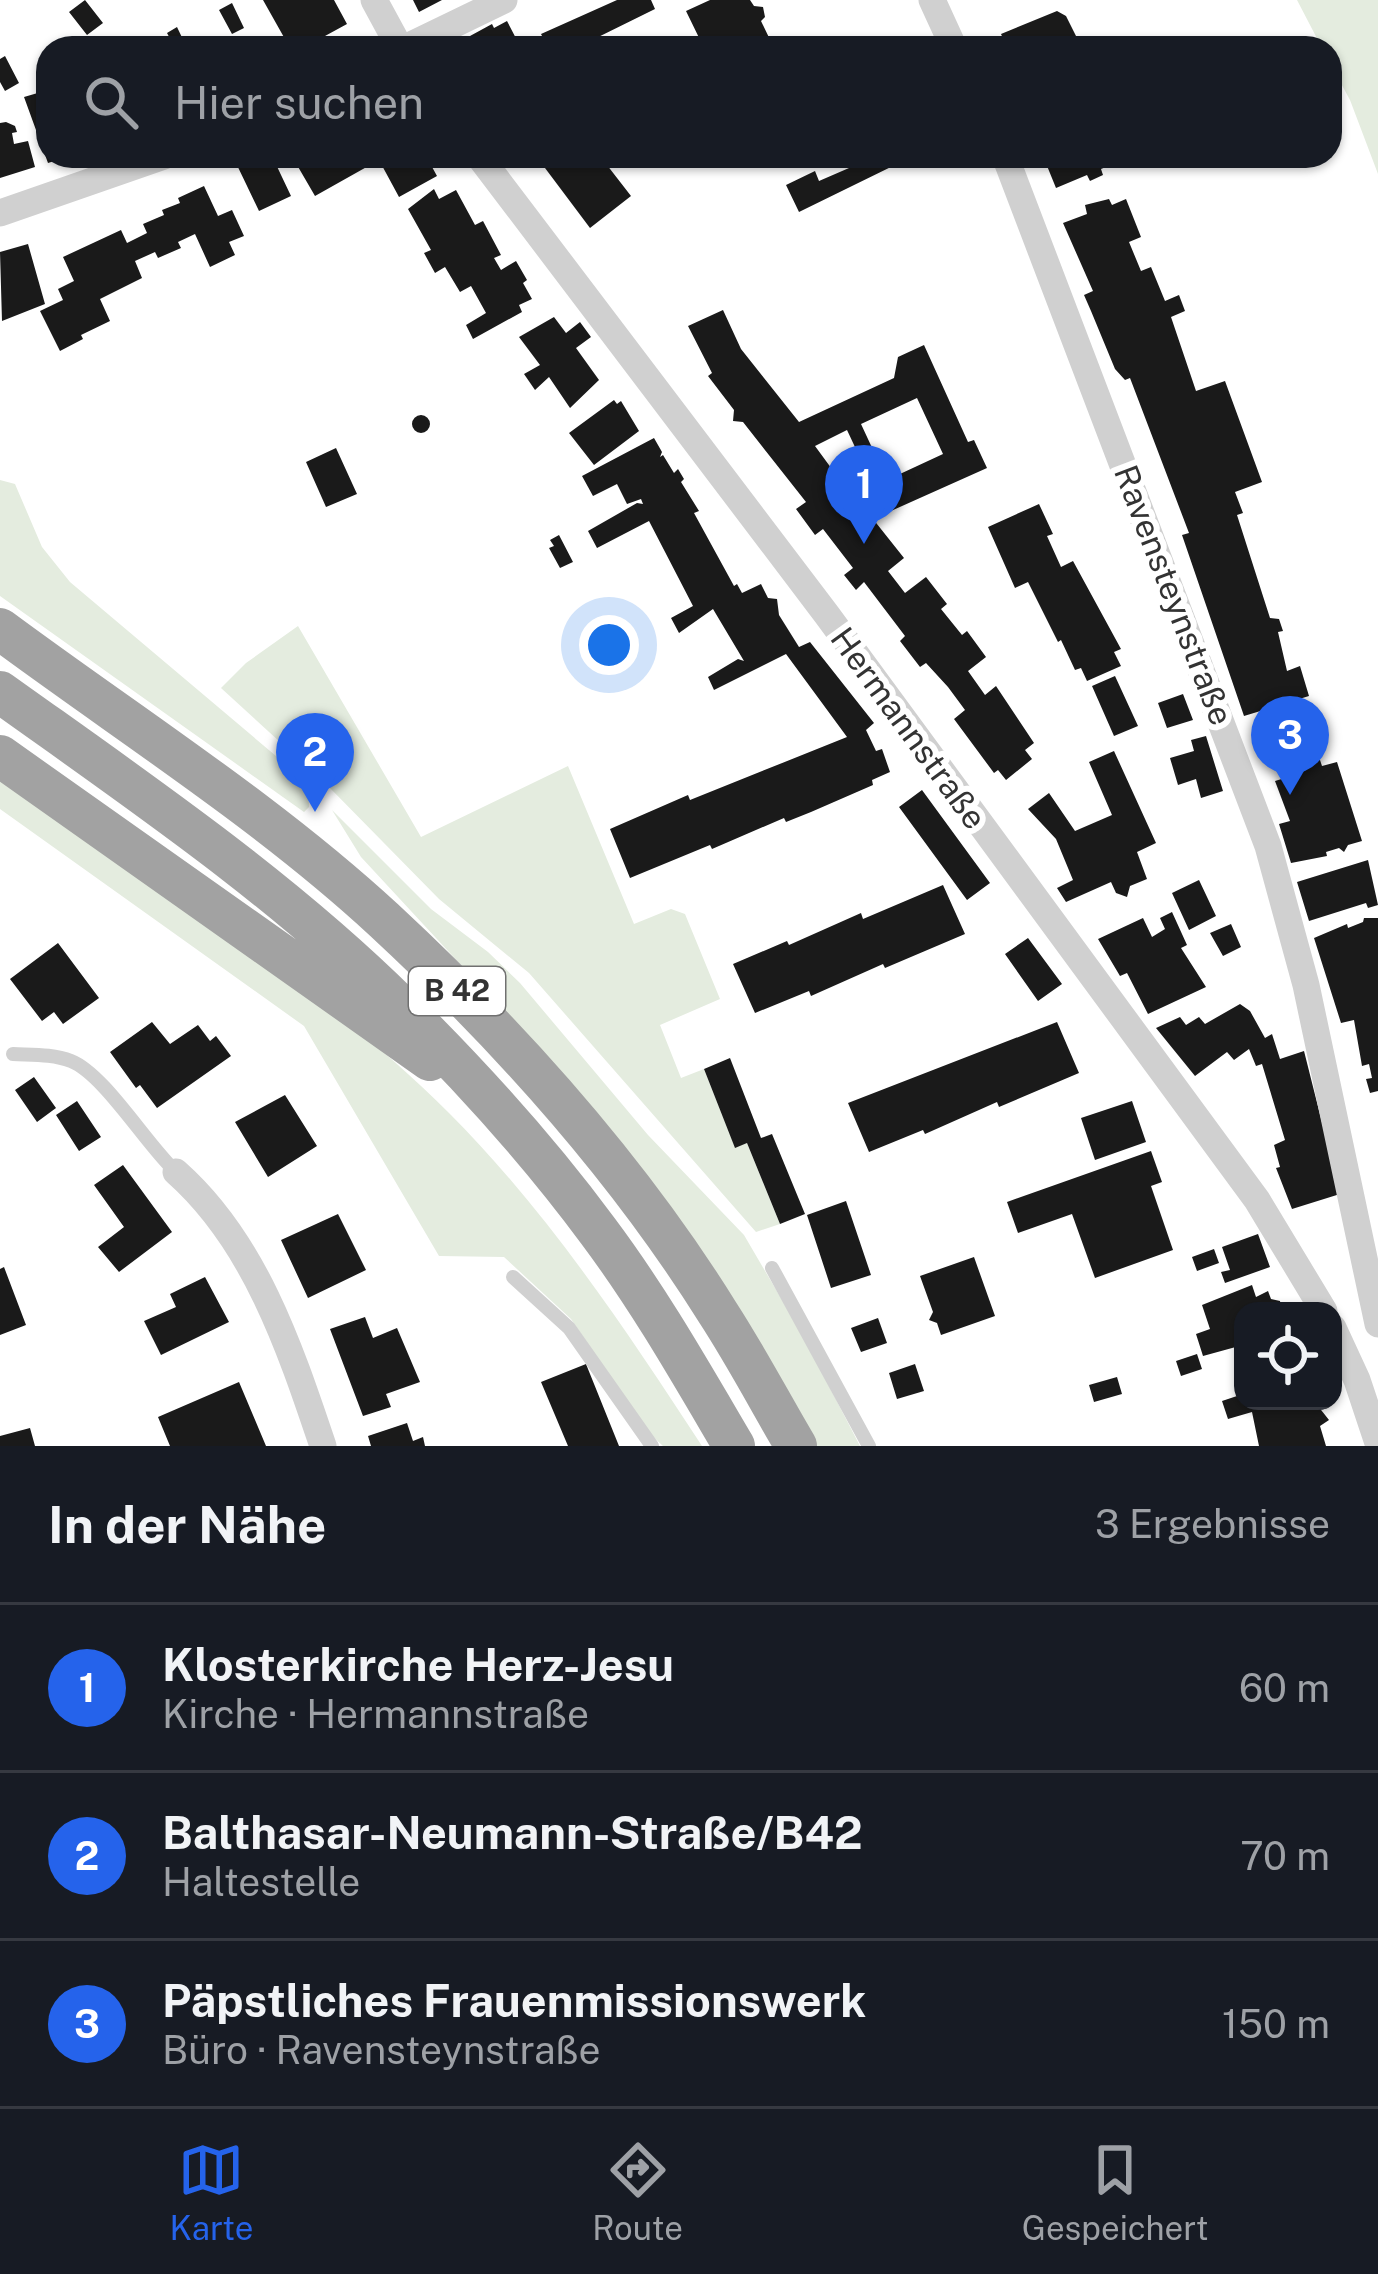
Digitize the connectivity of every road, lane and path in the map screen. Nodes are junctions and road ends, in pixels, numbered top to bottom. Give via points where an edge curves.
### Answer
1 (374, 0) edge
2 (504, 0) edge
3 (932, 0) edge
4 (395, 36) edge
5 (428, 36) edge
6 (948, 36) edge
7 (129, 168) edge
8 (488, 168) edge
9 (1010, 168) edge
10 (0, 213) edge
11 (0, 629) edge
12 (0, 692) edge
13 (0, 756) edge
14 (14, 1054) dead end
15 (481, 1091) junction
16 (176, 1172) joint
17 (772, 1268) dead end
18 (513, 1277) dead end
19 (1319, 1302) edge
20 (1378, 1324) edge
21 (1342, 1348) edge
22 (1378, 1443) edge
23 (323, 1446) edge
24 (652, 1446) edge
25 (734, 1446) edge
26 (796, 1446) edge
27 (869, 1446) edge

1 - 4 street
2 - 5 street
3 - 6 street
7 - 10 street
8 - 19 street, Hermannstraße via 1257,1200
9 - 20 street, Ravensteynstraße via 1268,846
11 - 26 highway, B 42 via 270,825 485,1018 636,1196 717,1311
12 - 15 highway, B 42 via 327,940
13 - 15 highway via 403,1044
14 - 16 lane via 60,1058 91,1073
15 - 25 highway, B 42 via 599,1233
16 - 23 street via 244,1252
17 - 27 lane
18 - 24 lane via 569,1328
21 - 22 street

